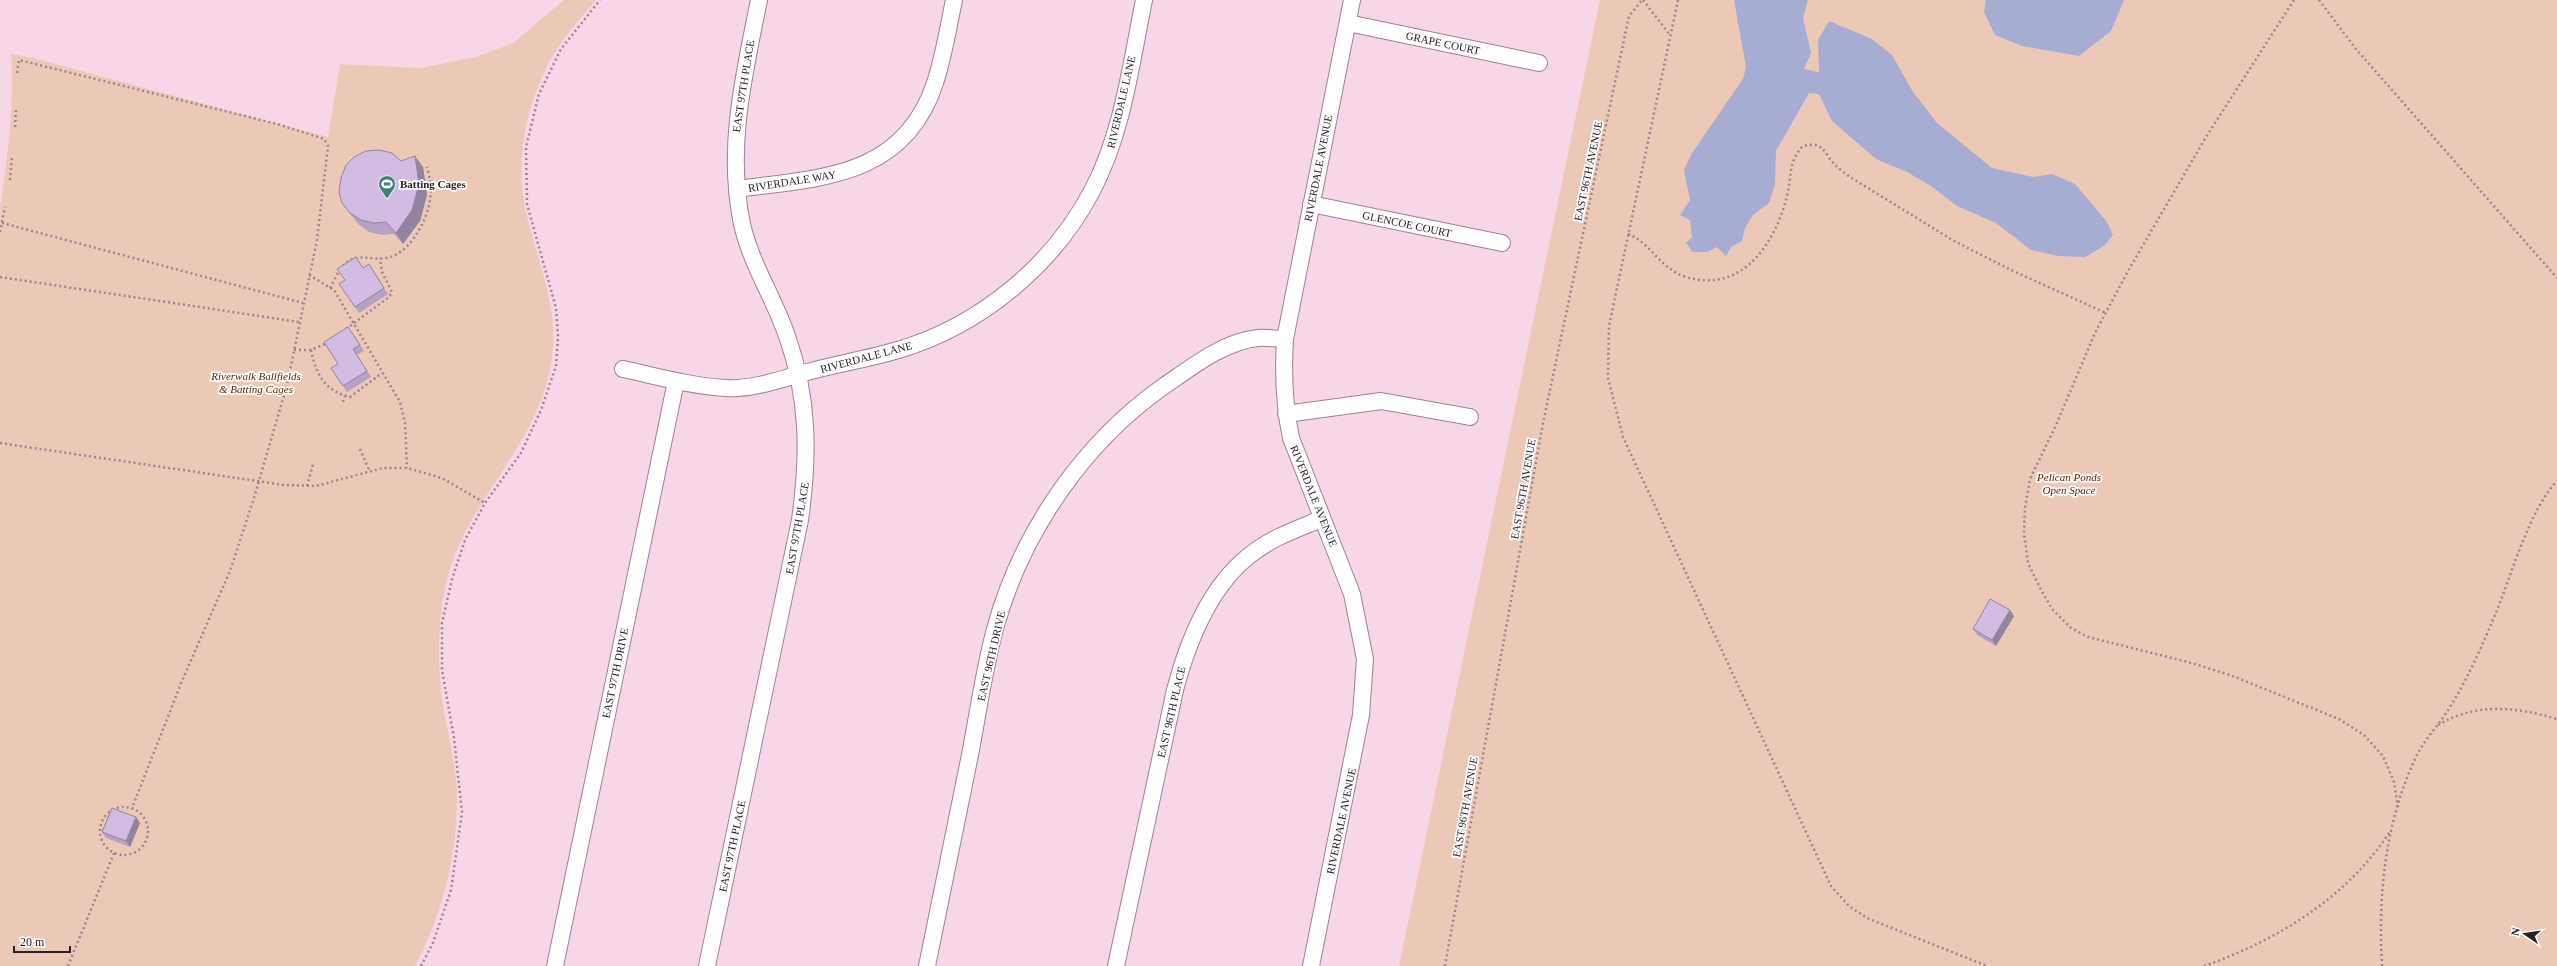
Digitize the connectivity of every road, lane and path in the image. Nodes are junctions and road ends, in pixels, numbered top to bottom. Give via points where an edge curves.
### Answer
1 (600, 0) edge
2 (759, 0) edge
3 (954, 0) edge
4 (1144, 0) edge
5 (1352, 0) edge
6 (1643, 0) edge
7 (1678, 0) edge
8 (2294, 0) edge
9 (2319, 0) edge
10 (1348, 23) junction
11 (1670, 35) junction
12 (1539, 63) dead end
13 (17, 73) dead end
14 (16, 108) dead end
15 (15, 126) dead end
16 (12, 158) dead end
17 (427, 167) dead end
18 (10, 180) dead end
19 (737, 189) junction
20 (1311, 204) junction
21 (5, 207) dead end
22 (2, 223) junction
23 (0, 232) edge
24 (1628, 234) junction
25 (1502, 243) dead end
26 (380, 258) junction
27 (309, 275) junction
28 (0, 277) edge
29 (2557, 278) edge
30 (330, 288) junction
31 (303, 303) junction
32 (2106, 313) junction
33 (299, 322) junction
34 (352, 324) junction
35 (341, 333) edge
36 (1285, 339) junction
37 (330, 341) edge
38 (294, 350) junction
39 (311, 350) junction
40 (623, 369) dead end
41 (382, 373) junction
42 (798, 374) junction
43 (676, 380) junction
44 (345, 396) junction
45 (343, 402) dead end
46 (1286, 414) junction
47 (1470, 417) dead end
48 (0, 443) edge
49 (360, 449) dead end
50 (313, 464) dead end
51 (407, 468) junction
52 (370, 472) junction
53 (2557, 481) edge
54 (258, 482) junction
55 (307, 486) junction
56 (485, 503) junction
57 (1321, 519) junction
58 (2557, 719) edge
59 (2436, 726) junction
60 (2398, 807) junction
61 (132, 808) junction
62 (2392, 828) junction
63 (114, 853) junction
64 (68, 966) edge
65 (420, 966) edge
66 (555, 966) edge
67 (707, 966) edge
68 (927, 966) edge
69 (1116, 966) edge
70 (1311, 966) edge
71 (1445, 966) edge
72 (1987, 966) edge
73 (2204, 966) edge
74 (2382, 966) edge

1 - 56 path via 561,49 539,94 526,147 527,204 556,308 556,366 541,410 521,453
2 - 19 street, EAST 97TH PLACE via 737,121 734,158
3 - 19 street, RIVERDALE WAY via 941,63 929,100 896,144 861,167 832,176
4 - 42 street, RIVERDALE LANE via 1118,124 1109,154 1092,190 1050,253 999,299 968,320 933,337 898,350
5 - 10 street, RIVERDALE AVENUE
6 - 11 path
6 - 71 path, EAST 96TH AVENUE via 1629,16 1543,422
7 - 11 path
8 - 32 path via 2242,77
9 - 29 path via 2356,49
10 - 12 street, GRAPE COURT
10 - 20 street, RIVERDALE AVENUE
11 - 24 path
13 - 27 path via 19,60 277,124 324,139 328,146 317,240
14 - 15 path
16 - 18 path
17 - 26 path via 431,189 430,201 419,230 398,253
19 - 42 street, EAST 97TH PLACE via 747,243 787,335
20 - 25 street, GLENCOE COURT
20 - 36 street, RIVERDALE AVENUE
21 - 22 path
22 - 23 path
22 - 31 path
24 - 32 path via 1639,239 1673,272 1686,277 1715,280 1738,272 1751,265 1761,254 1783,211 1790,184 1791,163 1803,146 1813,144 1822,147 1835,165 1850,177 1954,241
24 - 72 path via 1609,326 1608,378 1623,437 1831,886 1849,906 1867,918
26 - 30 path via 359,256 348,260 336,274
26 - 34 path via 382,272 392,292 389,297
27 - 30 path
27 - 31 path
28 - 33 path
30 - 34 path
31 - 33 path
32 - 60 path via 2030,479 2024,533 2028,563 2052,609 2071,628 2088,637 2223,673 2339,719 2364,735 2383,756 2394,782
33 - 38 path
34 - 35 path
34 - 41 path
36 - 46 street, RIVERDALE AVENUE
36 - 68 street, EAST 96TH DRIVE via 1258,338 1235,345 1189,369 1153,394 1092,451 1044,517 1016,571 995,629
37 - 39 path
38 - 39 path
38 - 54 path via 287,385
39 - 44 path via 318,376 333,391
40 - 43 street, RIVERDALE LANE
41 - 44 path via 350,397
41 - 51 path via 400,402 405,423
42 - 43 street, RIVERDALE LANE via 740,388
42 - 67 street, EAST 97TH PLACE via 805,409 807,452 800,520
43 - 66 street, EAST 97TH DRIVE
44 - 45 path
46 - 47 street via 1382,401
46 - 57 street, RIVERDALE AVENUE via 1296,454
48 - 54 path
49 - 52 path
50 - 55 path
51 - 52 path via 383,468
51 - 56 path via 442,478
52 - 55 path
53 - 59 path via 2539,508 2495,616 2465,681 2450,709
54 - 55 path
54 - 61 path via 230,570 182,681
56 - 65 path via 465,540 452,579 442,623 442,670 454,738 462,812 451,890 433,943
57 - 69 street, EAST 96TH PLACE via 1279,538 1250,555 1232,572 1195,630 1175,690
57 - 70 street, RIVERDALE AVENUE via 1334,545 1352,594 1365,659 1361,715
58 - 59 path via 2495,707 2469,711
59 - 60 path via 2416,756
60 - 62 path
61 - 63 path via 116,808 103,818 100,830 102,842
61 - 63 path via 144,818 147,825 146,840 142,846 129,854
62 - 73 path via 2376,854 2356,876 2319,908 2274,934
62 - 74 path via 2382,894
63 - 64 path

